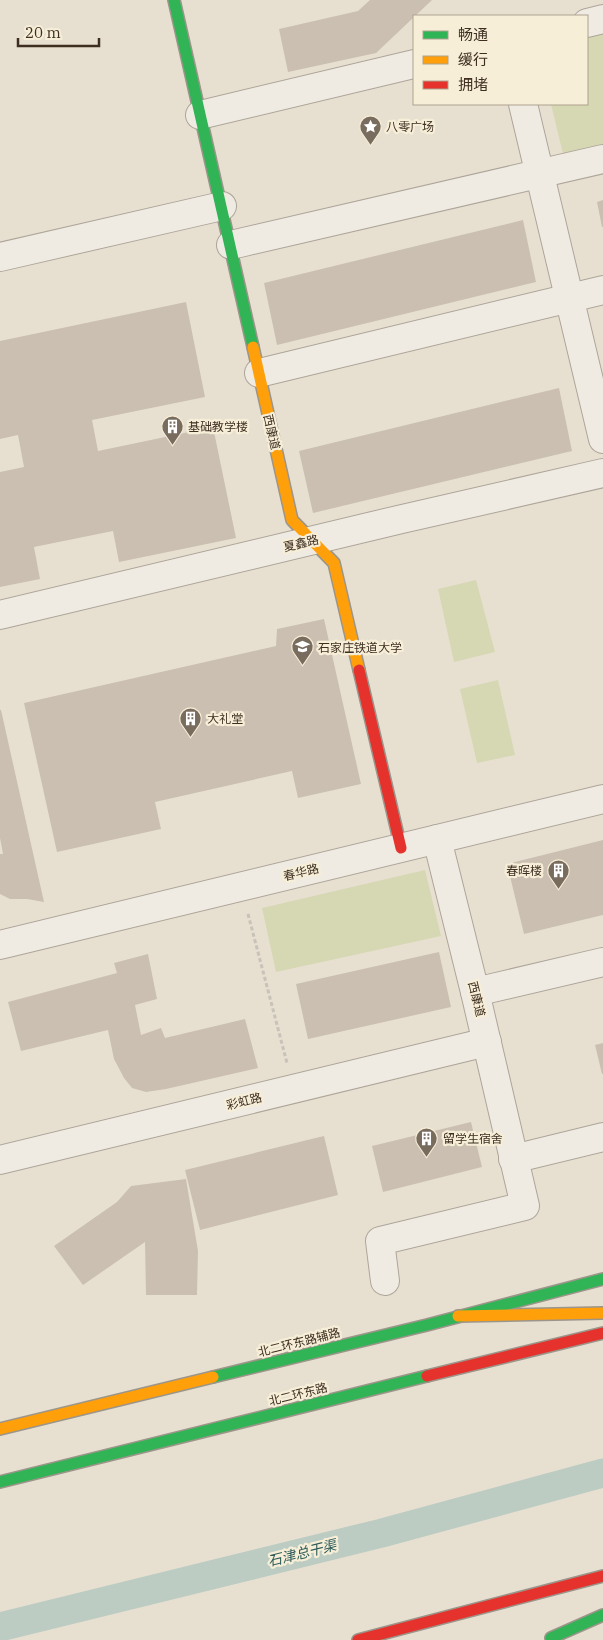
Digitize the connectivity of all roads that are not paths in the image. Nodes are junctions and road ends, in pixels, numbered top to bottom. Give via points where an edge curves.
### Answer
1 (174, 0) edge
2 (603, 20) edge
3 (588, 23) edge
4 (413, 64) edge
5 (523, 105) edge
6 (200, 115) junction
7 (603, 159) edge
8 (540, 174) junction
9 (222, 206) junction
10 (231, 245) junction
11 (0, 257) edge
12 (603, 290) edge
13 (569, 299) junction
14 (259, 373) junction
15 (603, 439) edge
16 (603, 473) edge
17 (312, 540) junction
18 (0, 615) edge
19 (603, 799) edge
20 (437, 839) junction
21 (401, 848) junction
22 (0, 945) edge
23 (603, 962) edge
24 (476, 992) junction
25 (487, 1042) junction
26 (603, 1137) edge
27 (514, 1159) junction
28 (0, 1160) edge
29 (603, 1279) edge
30 (385, 1281) dead end
31 (603, 1313) edge
32 (458, 1316) junction
33 (603, 1333) edge
34 (0, 1429) edge
35 (0, 1482) edge
36 (603, 1576) edge
37 (603, 1615) edge
38 (603, 1626) edge
39 (546, 1639) edge
40 (358, 1640) edge

1 - 6 main road, 西康道
2 - 3 street
4 - 6 street
5 - 8 street
6 - 9 main road, 西康道
7 - 8 street
8 - 10 street
8 - 13 street
9 - 10 main road, 西康道
9 - 11 street
10 - 14 main road, 西康道
12 - 13 street
13 - 14 street
13 - 15 street
14 - 17 main road, 西康道 via 292,520
16 - 17 street, 夏鑫路
17 - 18 street, 夏鑫路
17 - 21 main road, 西康道 via 334,563
19 - 20 street, 春华路
20 - 21 street, 春华路
20 - 24 street, 西康道
21 - 22 street, 春华路
23 - 24 street
24 - 25 street, 西康道
25 - 27 street, 西康道
25 - 28 street, 彩虹路
26 - 27 street
27 - 30 street, 西康道 via 525,1206 380,1241
29 - 32 main road, 北二环东路辅路
31 - 32 main road
32 - 34 main road, 北二环东路辅路
33 - 35 main road, 北二环东路
36 - 40 main road
37 - 39 main road
38 - 39 main road

